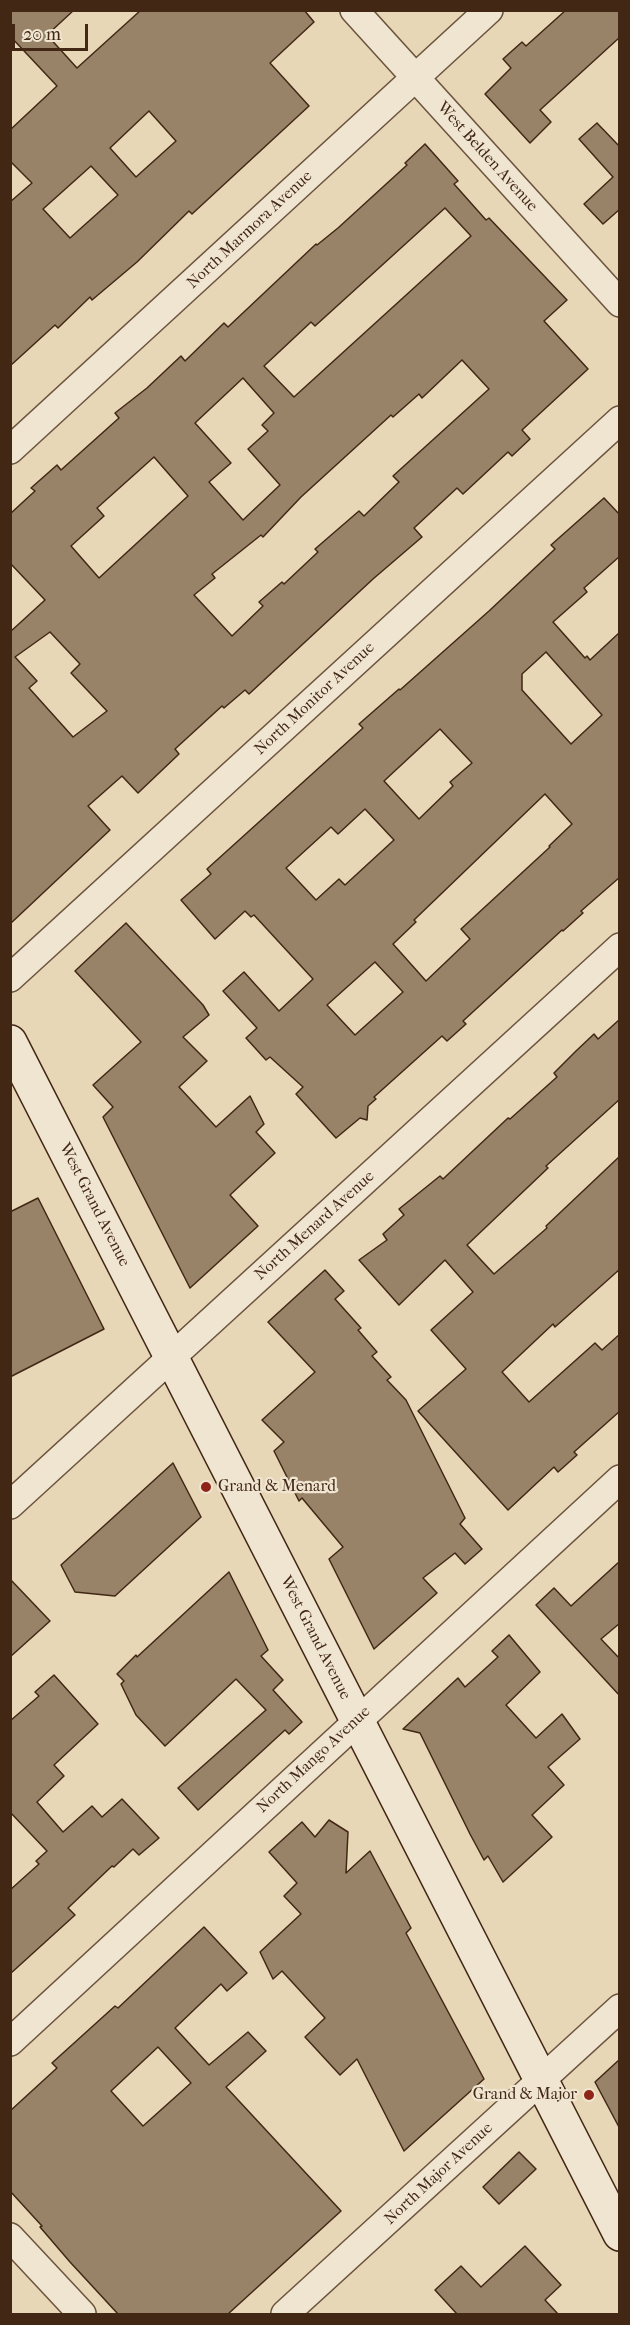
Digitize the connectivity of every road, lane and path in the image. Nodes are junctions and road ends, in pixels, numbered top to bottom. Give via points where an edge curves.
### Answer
1 (354, 10) edge
2 (489, 10) edge
3 (416, 78) junction
4 (620, 303) edge
5 (620, 420) edge
6 (10, 450) edge
7 (620, 947) edge
8 (10, 978) edge
9 (10, 1042) edge
10 (171, 1356) junction
11 (620, 1479) edge
12 (10, 1504) edge
13 (357, 1721) junction
14 (620, 2008) edge
15 (10, 2042) edge
16 (541, 2080) junction
17 (620, 2234) edge
18 (10, 2237) edge
19 (82, 2314) edge
20 (285, 2314) edge

1 - 3 street, West Belden Avenue
2 - 3 street, North Marmora Avenue
3 - 4 street, West Belden Avenue
3 - 6 street, North Marmora Avenue
5 - 8 street, North Monitor Avenue
7 - 10 street, North Menard Avenue
9 - 10 main road, West Grand Avenue
10 - 12 street, North Menard Avenue
10 - 13 main road, West Grand Avenue
11 - 13 street, North Mango Avenue
13 - 15 street, North Mango Avenue
13 - 16 main road, West Grand Avenue
14 - 16 street, North Major Avenue
16 - 17 main road, West Grand Avenue
16 - 20 street, North Major Avenue
18 - 19 street

